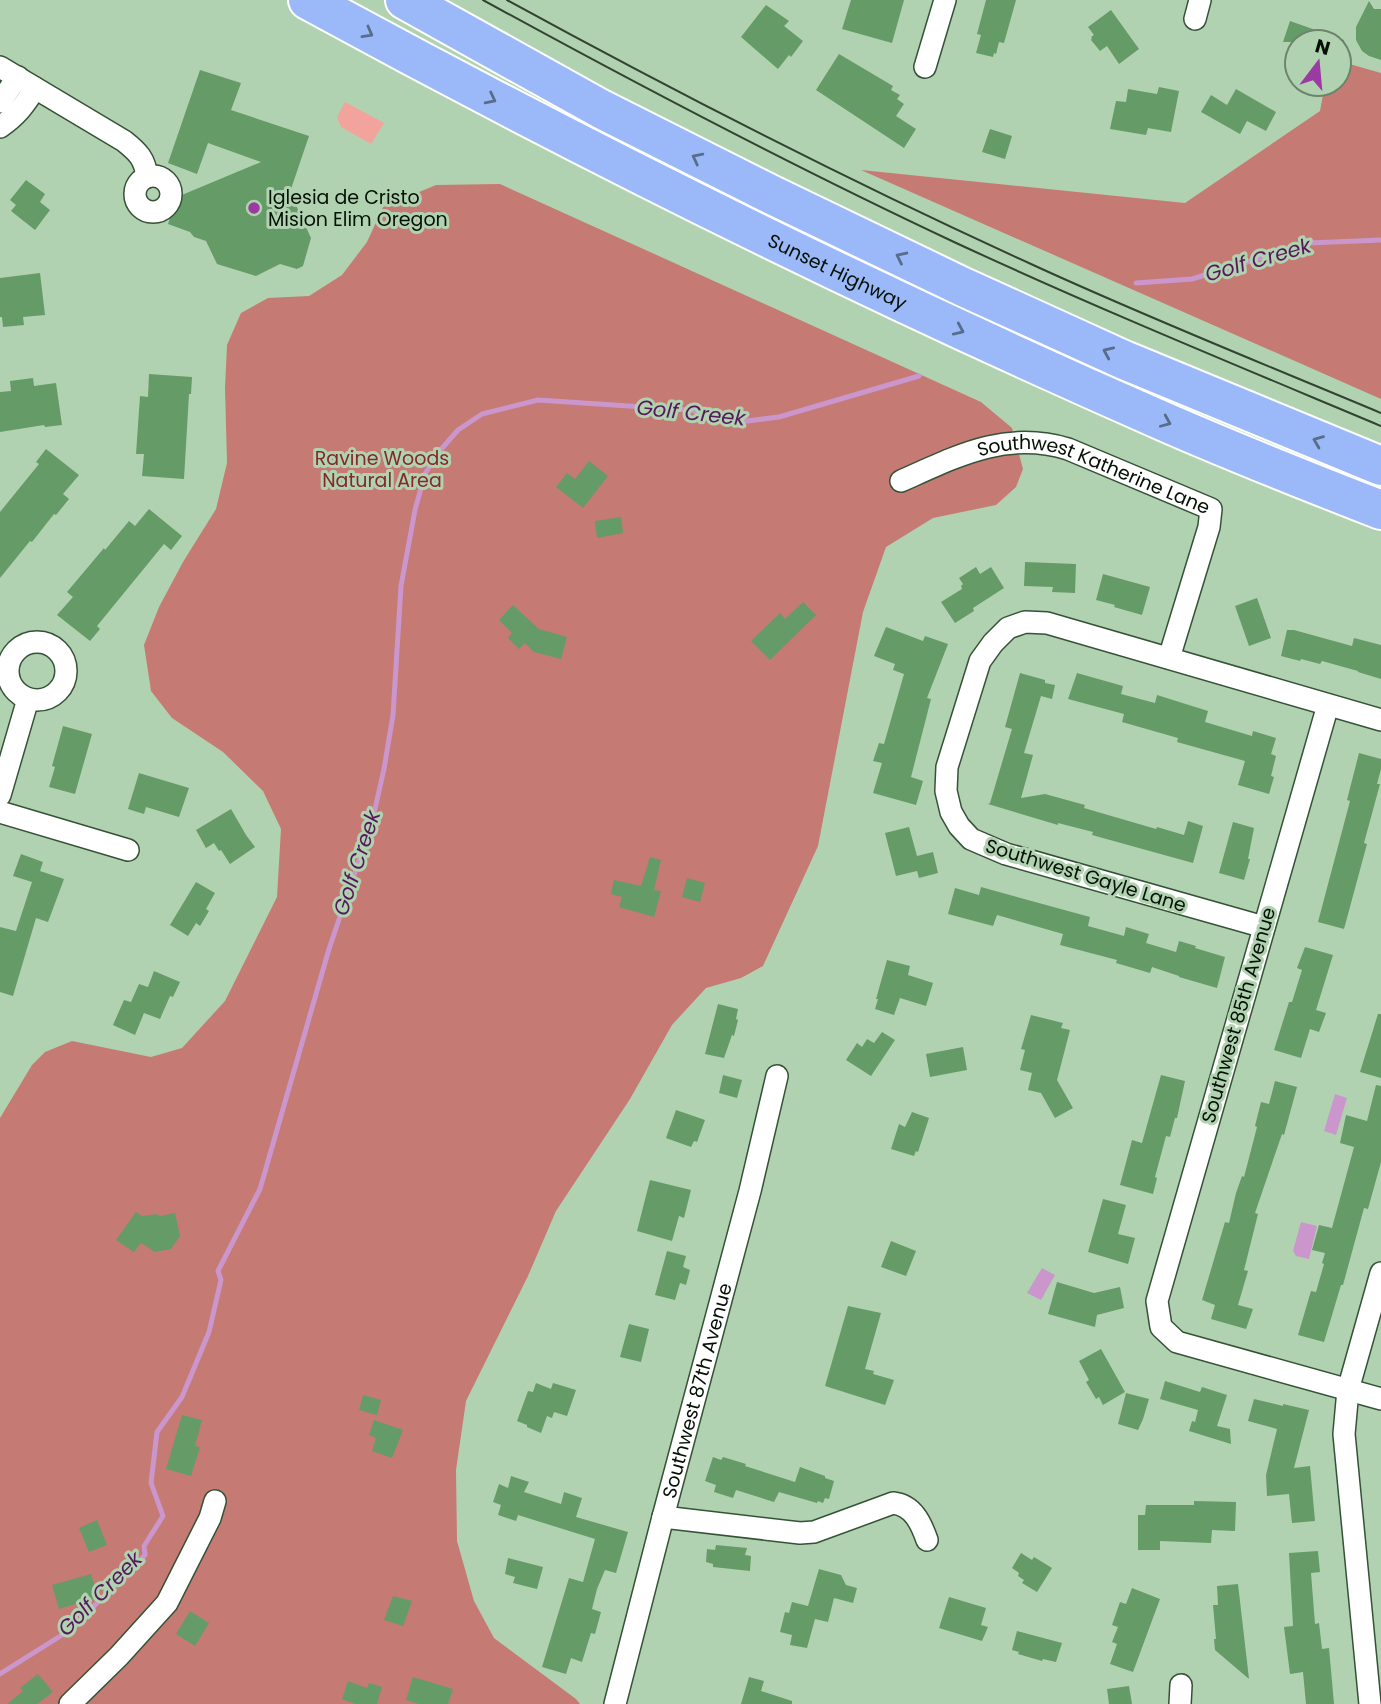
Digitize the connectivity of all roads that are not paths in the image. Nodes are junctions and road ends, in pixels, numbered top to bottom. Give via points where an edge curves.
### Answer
1 (308, 0) edge
2 (405, 0) edge
3 (945, 0) edge
4 (925, 66) dead end
5 (17, 77) edge
6 (0, 102) edge
7 (0, 127) edge
8 (147, 177) dead end
9 (1381, 466) edge
10 (901, 481) dead end
11 (1381, 510) edge
12 (6, 651) edge
13 (1169, 658) junction
14 (28, 699) junction
15 (1328, 705) junction
16 (1381, 720) edge
17 (0, 795) edge
18 (0, 812) edge
19 (128, 850) dead end
20 (1264, 927) junction
21 (777, 1076) dead end
22 (1381, 1273) edge
23 (1348, 1390) junction
24 (1381, 1399) edge
25 (215, 1501) dead end
26 (663, 1517) junction
27 (927, 1540) dead end
28 (70, 1704) edge
29 (615, 1704) edge
30 (1370, 1704) edge

1 -> 11 highway, Sunset Highway via 768,239 1155,417
9 -> 2 highway, Sunset Highway via 1124,360 961,286 601,109
3 - 4 street
5 - 6 street
5 - 7 street via 22,110
5 - 8 street via 136,150 145,161
10 - 13 street, Southwest Katherine Lane via 987,447 1036,442 1068,449 1211,509
12 - 14 street via 10,683
12 - 14 street via 37,642 61,655 66,673 58,691 42,700
13 - 15 street
13 - 20 street, Southwest Gayle Lane via 1047,623 1025,621 1008,628 980,661 971,688 947,767 951,813 971,839 1006,855
14 - 17 street
15 - 16 street
15 - 20 street, Southwest 85th Avenue
18 - 19 street
20 - 23 street, Southwest 85th Avenue via 1157,1301 1161,1327 1177,1342
21 - 26 street, Southwest 87th Avenue
22 - 23 street
23 - 24 street
23 - 30 street via 1344,1434
25 - 28 street via 167,1603
26 - 27 street via 800,1533 893,1503 910,1511
26 - 29 street, Southwest 87th Avenue

